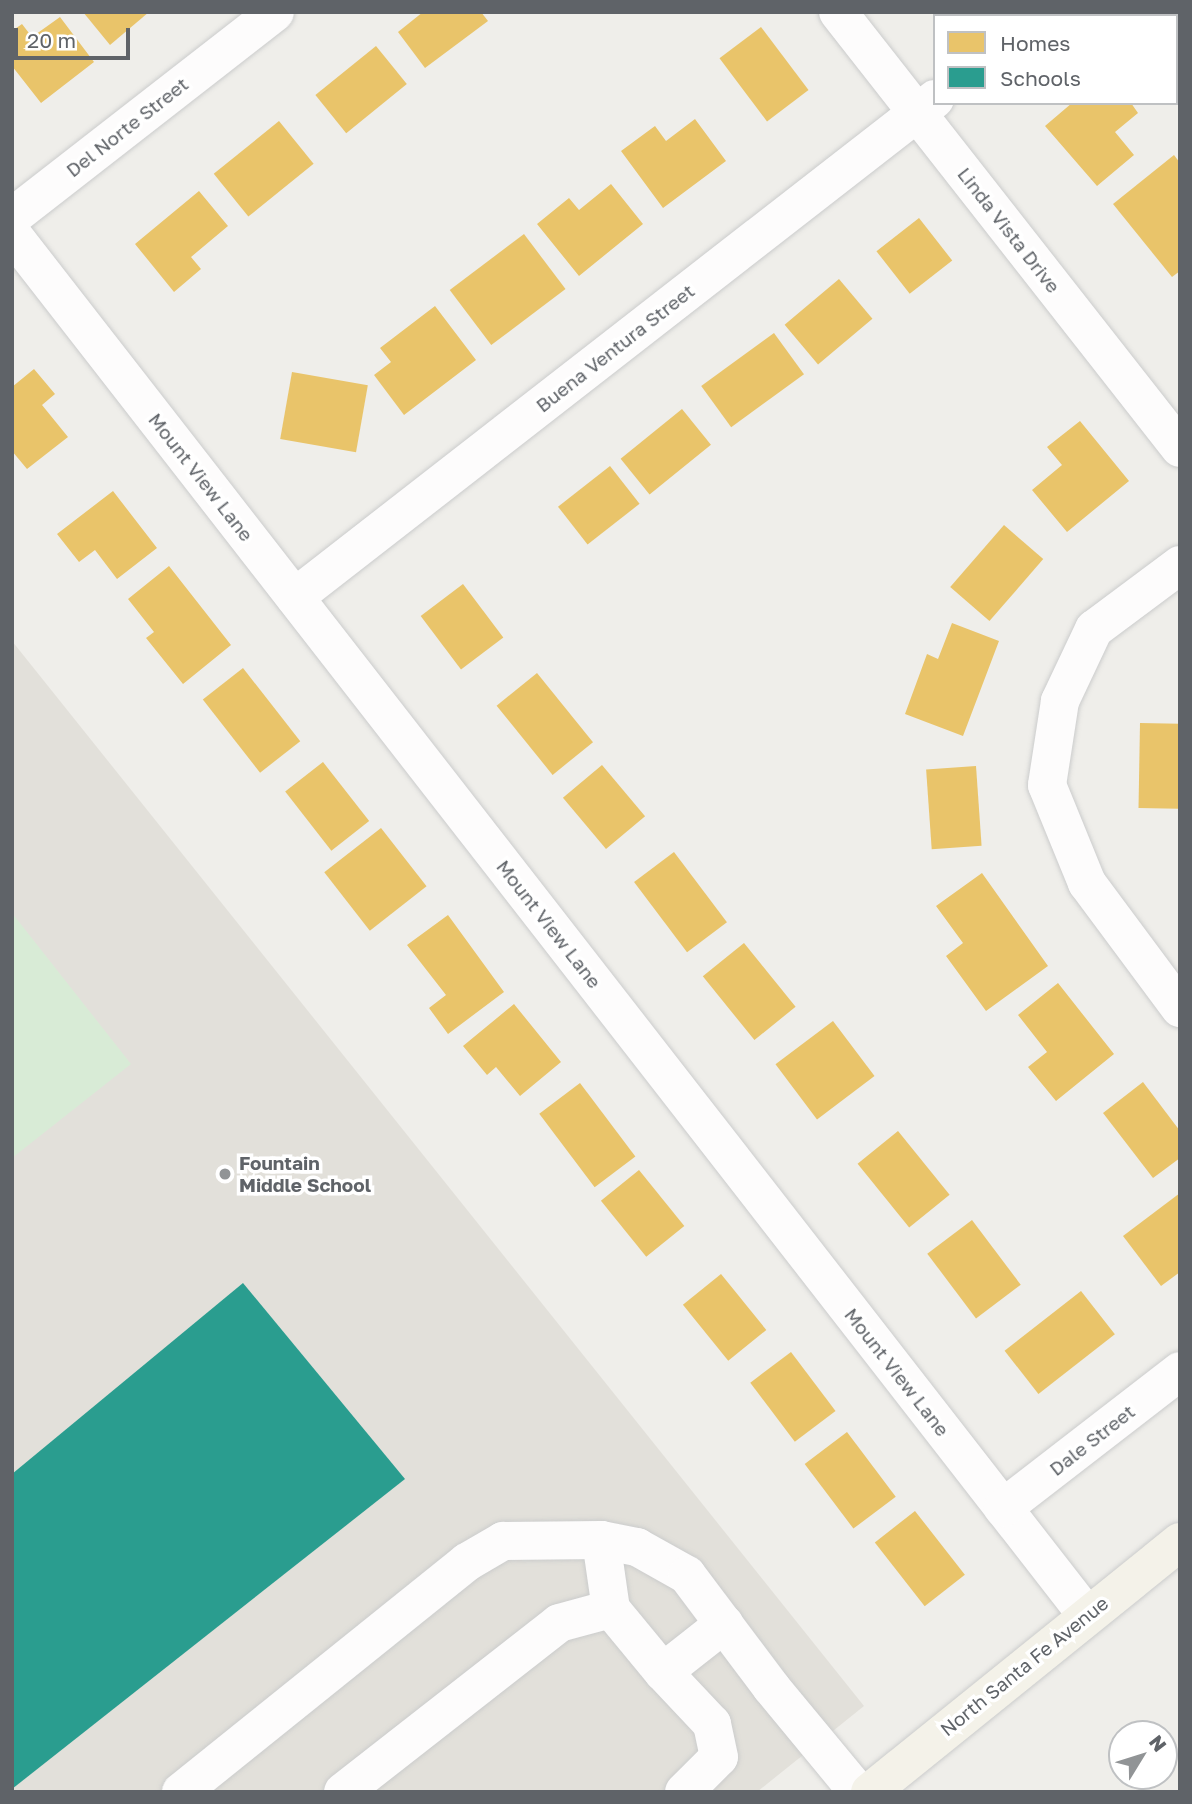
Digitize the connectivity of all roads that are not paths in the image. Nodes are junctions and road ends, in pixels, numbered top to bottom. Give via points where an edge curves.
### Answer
1 (275, 12) edge
2 (838, 12) edge
3 (926, 105) edge
4 (12, 217) edge
5 (12, 234) edge
6 (1180, 448) edge
7 (1180, 565) edge
8 (295, 597) junction
9 (1180, 1008) edge
10 (1180, 1371) edge
11 (1003, 1508) junction
12 (601, 1540) junction
13 (1180, 1542) edge
14 (611, 1609) junction
15 (1086, 1614) junction
16 (724, 1624) junction
17 (663, 1672) junction
18 (181, 1792) edge
19 (343, 1792) edge
20 (684, 1792) edge
21 (859, 1792) edge
22 (870, 1792) edge

1 - 4 street, Del Norte Street
2 - 3 street, Linda Vista Drive
3 - 6 street, Linda Vista Drive
3 - 8 street, Buena Ventura Street
5 - 8 street, Mount View Lane
7 - 9 street via 1094,629 1060,701 1046,785 1087,883
8 - 11 street, Mount View Lane
10 - 11 street, Dale Street
11 - 15 street, Mount View Lane
12 - 14 street
12 - 16 street via 637,1547 687,1575
12 - 18 street via 503,1541 467,1562
13 - 15 main road, North Santa Fe Avenue
14 - 17 street
14 - 19 street via 559,1623
15 - 22 main road, North Santa Fe Avenue
16 - 17 street
16 - 21 street
17 - 20 street via 712,1724 719,1757

